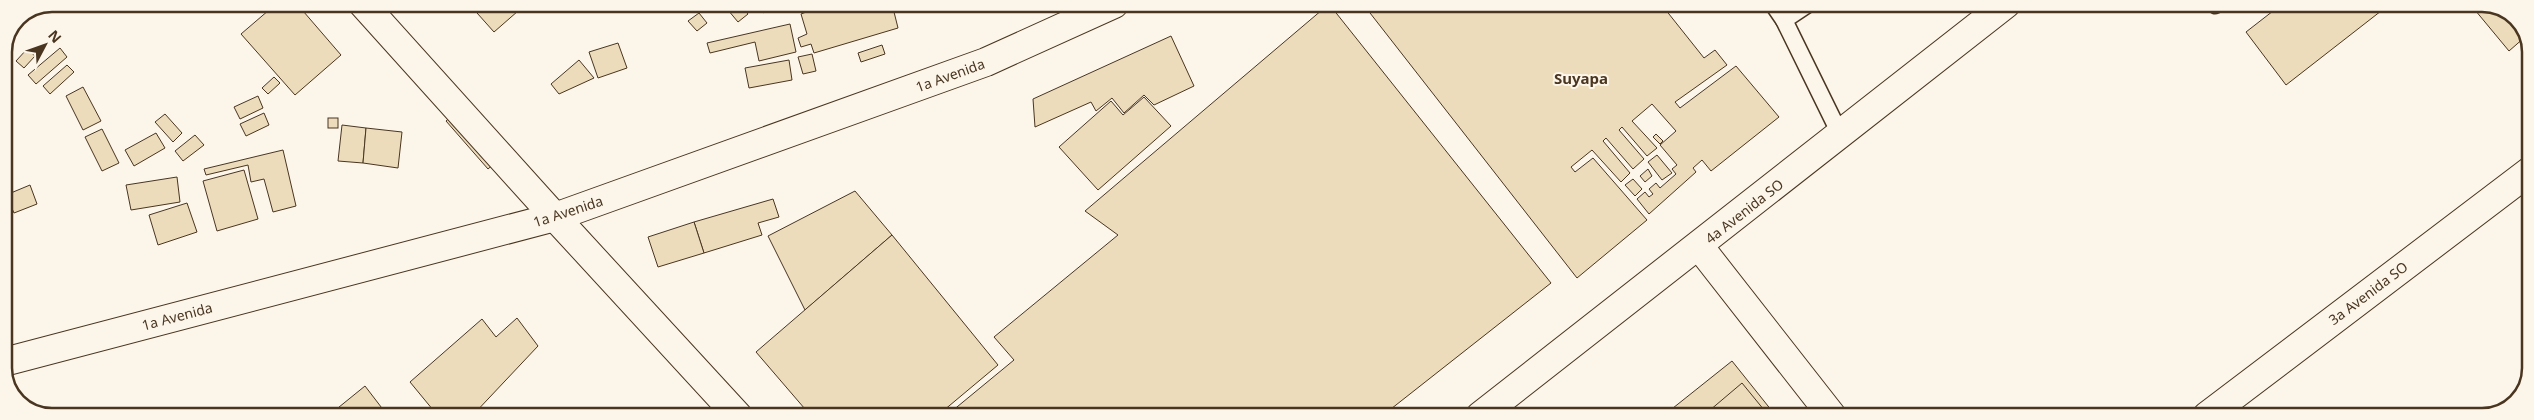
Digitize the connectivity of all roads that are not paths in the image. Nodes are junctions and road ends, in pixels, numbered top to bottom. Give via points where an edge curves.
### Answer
1 (370, 12) edge
2 (1095, 12) edge
3 (1779, 13) edge
4 (1795, 13) edge
5 (1995, 13) edge
6 (1784, 20) junction
7 (1840, 134) junction
8 (2521, 178) edge
9 (555, 217) junction
10 (1699, 246) junction
11 (13, 360) edge
12 (730, 407) edge
13 (1491, 408) edge
14 (1826, 408) edge
15 (2218, 408) edge

1 - 9 street
2 - 9 street, 1a Avenida via 986,62
3 - 6 lane
4 - 6 lane
5 - 7 street, 4a Avenida SO
6 - 7 lane
7 - 10 street, 4a Avenida SO
8 - 15 street, 3a Avenida SO
9 - 11 street, 1a Avenida
9 - 12 street
10 - 13 street, 4a Avenida SO
10 - 14 street

